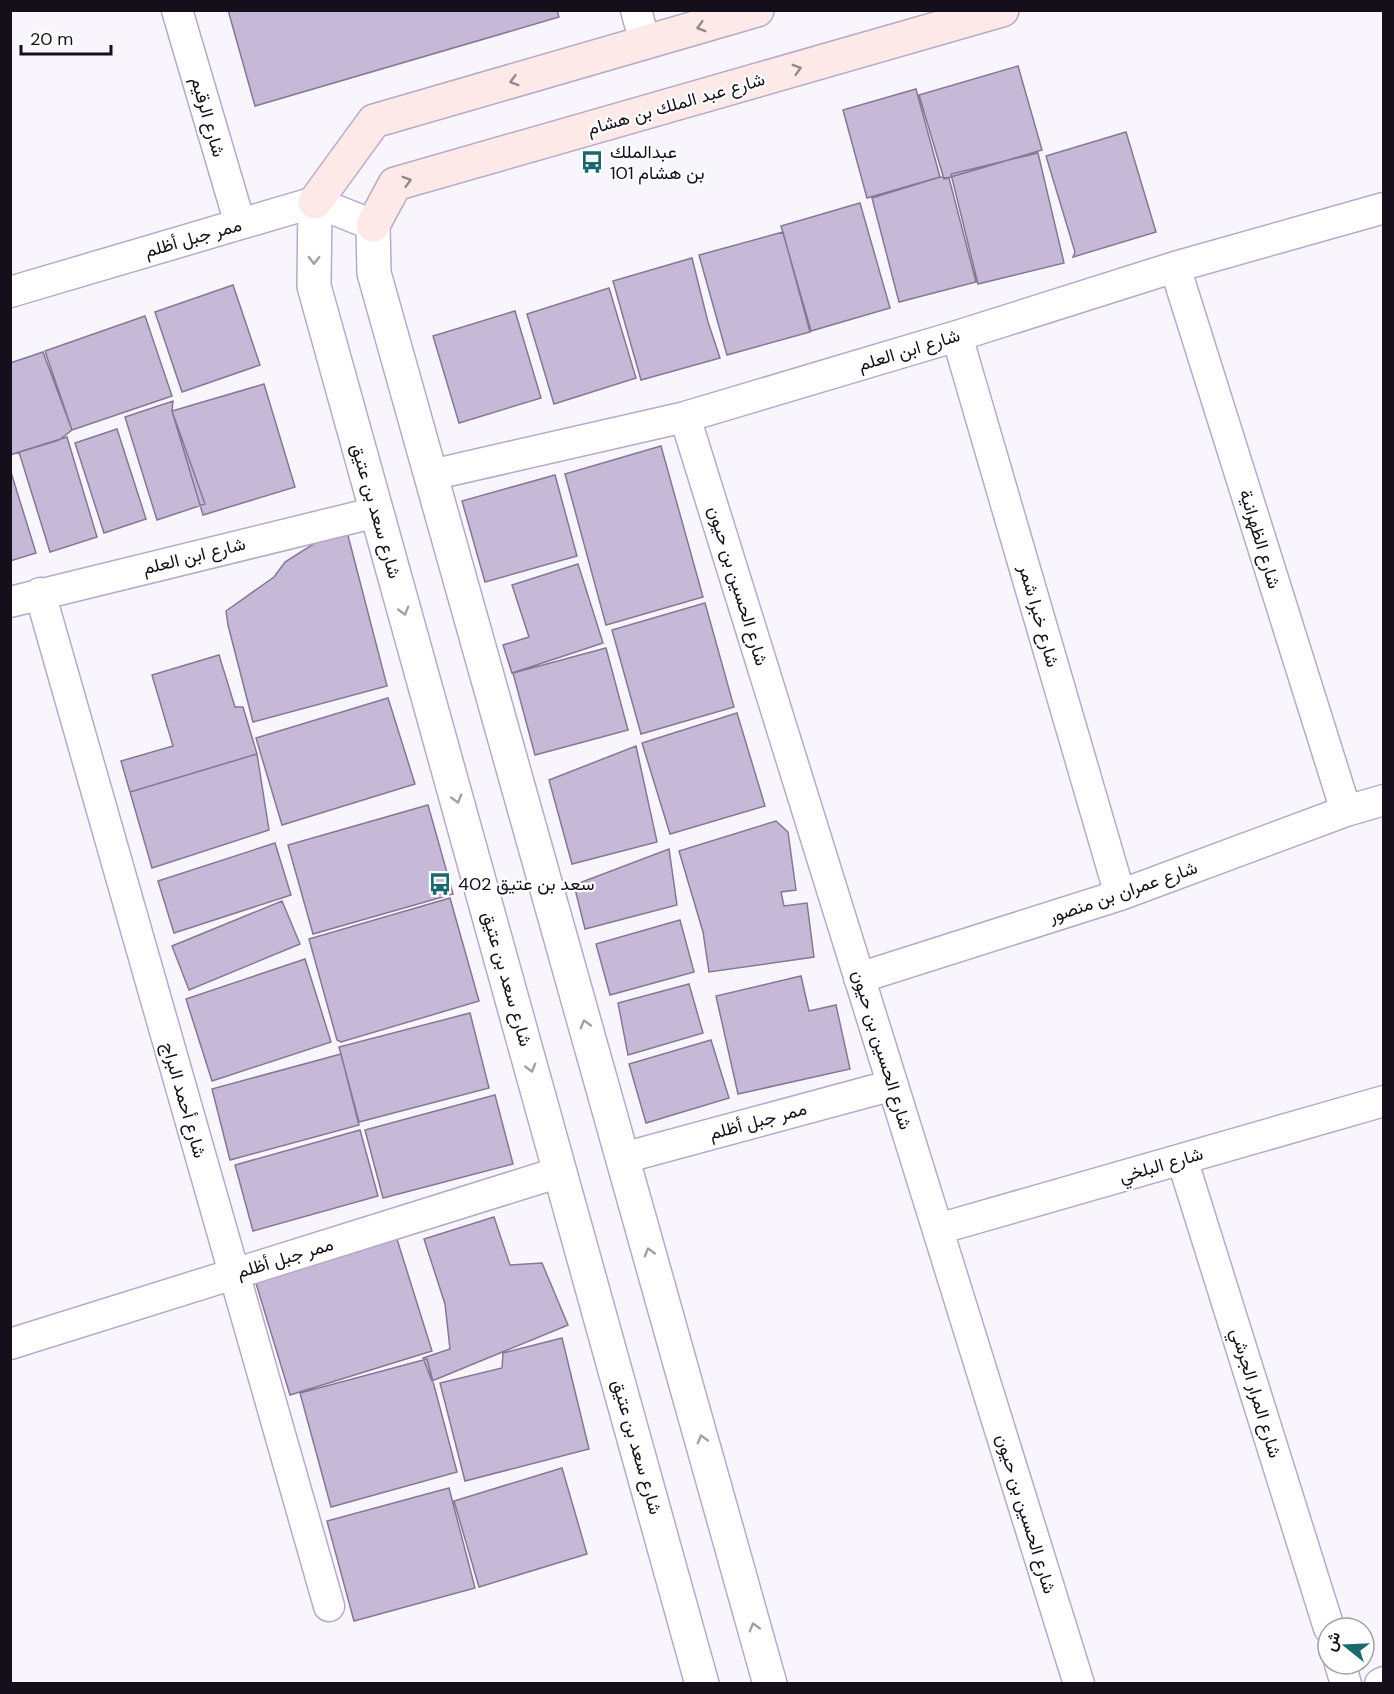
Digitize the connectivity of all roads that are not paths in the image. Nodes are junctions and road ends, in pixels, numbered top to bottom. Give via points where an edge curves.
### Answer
1 (177, 10) edge
2 (636, 10) edge
3 (757, 10) edge
4 (1002, 10) edge
5 (645, 43) junction
6 (315, 202) junction
7 (1383, 208) edge
8 (240, 224) junction
9 (373, 225) junction
10 (1175, 267) junction
11 (10, 292) edge
12 (957, 336) junction
13 (685, 417) junction
14 (431, 476) junction
15 (377, 512) junction
16 (40, 593) junction
17 (10, 602) edge
18 (1383, 800) edge
19 (1346, 811) junction
20 (1120, 895) junction
21 (859, 978) junction
22 (893, 1085) junction
23 (1383, 1101) edge
24 (622, 1158) junction
25 (1182, 1159) junction
26 (560, 1172) junction
27 (938, 1230) junction
28 (233, 1274) junction
29 (10, 1344) edge
30 (329, 1606) dead end
31 (1325, 1616) edge
32 (702, 1683) edge
33 (770, 1683) edge
34 (1079, 1683) edge

1 - 8 street, شارع الرقيم
2 - 5 street
3 -> 5 main road
9 -> 4 main road, شارع عبد الملك بن هشام via 396,184
5 -> 6 main road via 374,121
6 - 8 street, ممر جبل أظلم
6 - 9 street
6 -> 15 street, شارع سعد بن عتيق via 314,286
7 - 10 street, شارع ابن العلم
8 - 11 street, ممر جبل أظلم
9 - 14 street via 374,273
10 - 12 street, شارع ابن العلم
10 - 19 street, شارع الظهرانية
12 - 13 street, شارع ابن العلم
12 - 20 street, شارع خبرا شمر
13 - 14 street, شارع ابن العلم
13 - 21 street, شارع الحسين بن حيون
24 -> 14 street
15 - 16 street, شارع ابن العلم
15 -> 26 street, شارع سعد بن عتيق
16 - 17 street, شارع ابن العلم
16 - 28 street, شارع أحمد البراج
18 - 19 street, شارع عمران بن منصور
19 - 20 street, شارع عمران بن منصور
20 - 21 street, شارع عمران بن منصور
21 - 22 street, شارع الحسين بن حيون
22 - 24 street, ممر جبل أظلم
22 - 27 street, شارع الحسين بن حيون
23 - 25 street, شارع البلخي
33 -> 24 street
25 - 27 street, شارع البلخي
25 - 31 street, شارع المرار الجرشي
26 - 28 street, ممر جبل أظلم
26 - 32 street, شارع سعد بن عتيق
27 - 34 street, شارع الحسين بن حيون
28 - 29 street, ممر جبل أظلم
28 - 30 street, شارع أحمد البراج

